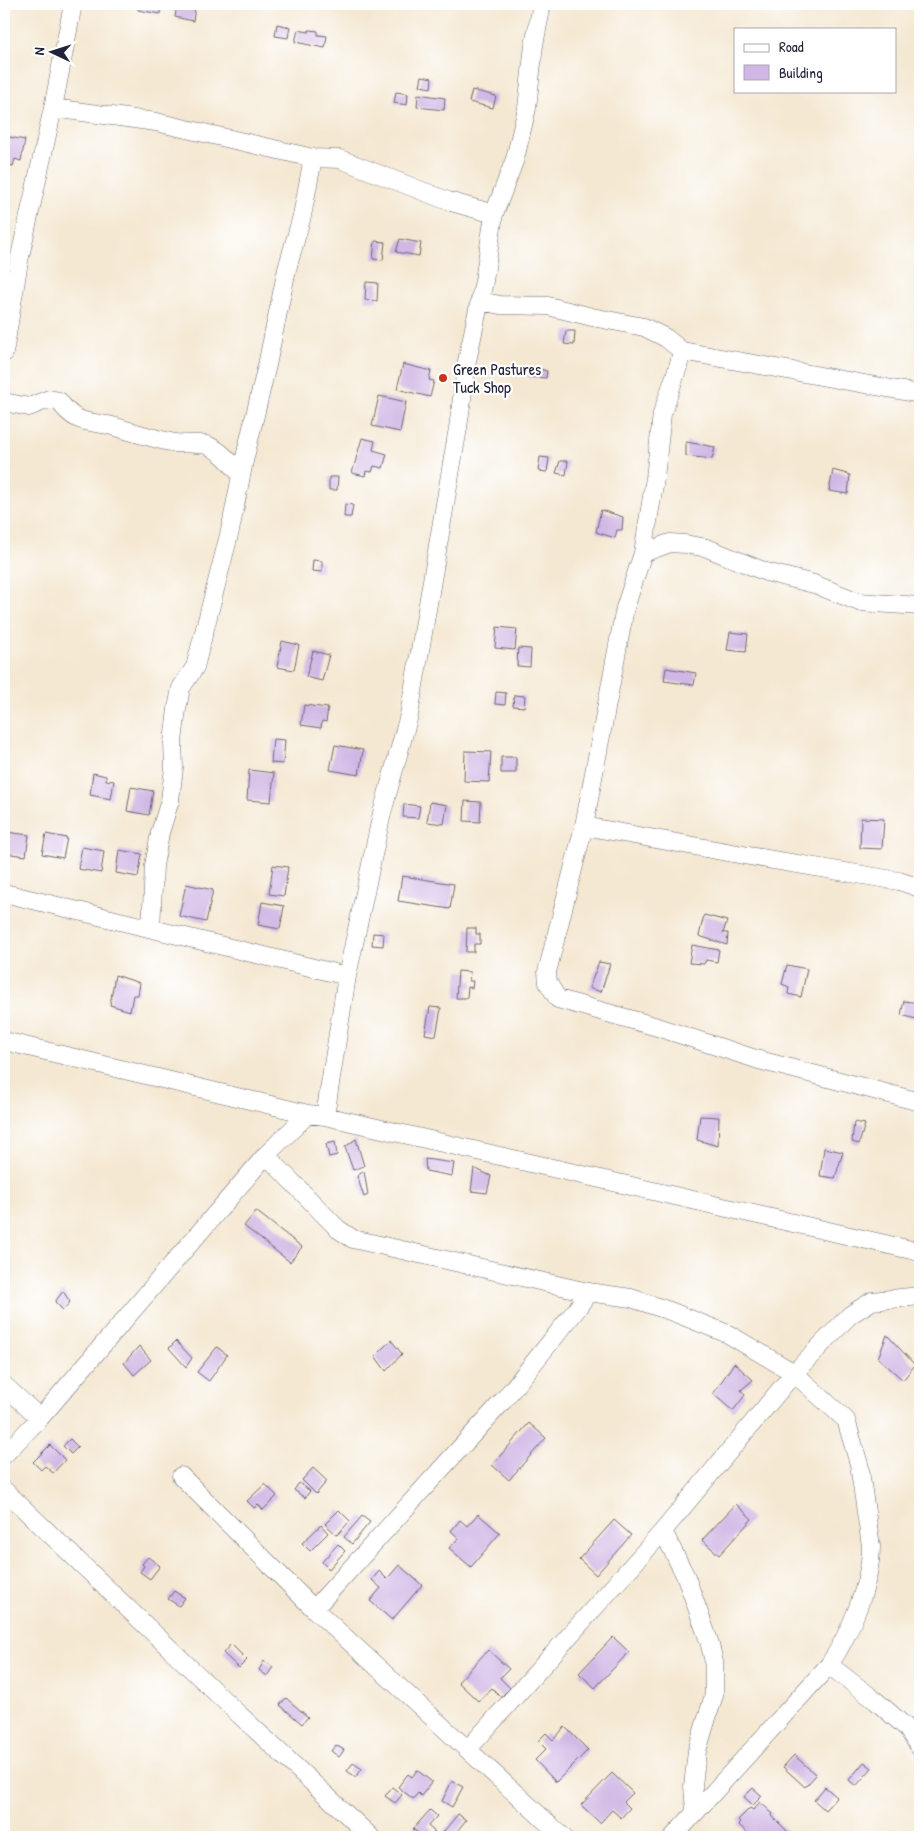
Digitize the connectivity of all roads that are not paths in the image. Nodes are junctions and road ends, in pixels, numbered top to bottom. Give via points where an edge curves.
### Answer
1 (73, 4) edge
2 (539, 4) edge
3 (53, 108) junction
4 (313, 158) junction
5 (494, 214) junction
6 (480, 301) junction
7 (682, 351) junction
8 (4, 353) edge
9 (920, 394) edge
10 (4, 402) edge
11 (241, 475) junction
12 (643, 553) junction
13 (920, 606) edge
14 (584, 826) junction
15 (920, 888) edge
16 (4, 893) edge
17 (151, 928) junction
18 (347, 976) junction
19 (4, 1041) edge
20 (920, 1102) edge
21 (317, 1115) junction
22 (266, 1155) junction
23 (920, 1252) edge
24 (588, 1292) junction
25 (920, 1296) edge
26 (794, 1374) junction
27 (4, 1385) edge
28 (40, 1418) junction
29 (4, 1455) edge
30 (181, 1476) dead end
31 (4, 1490) edge
32 (663, 1531) junction
33 (314, 1609) junction
34 (829, 1665) junction
35 (468, 1748) junction
36 (920, 1748) edge
37 (695, 1812) junction
38 (371, 1837) edge
39 (562, 1837) edge
40 (673, 1837) edge

1 - 3 street
2 - 5 street via 527,108 515,159
3 - 4 street via 156,122
3 - 8 street via 19,261
4 - 5 street via 340,160 448,201
4 - 11 street
5 - 6 street
6 - 7 street via 500,305 548,306 644,327
6 - 18 street via 467,361 409,715 382,813
7 - 9 street
7 - 12 street via 662,414
10 - 11 street via 29,407 50,399 59,401 77,419 92,424 157,439 207,446 225,457
11 - 17 street via 203,640 195,667 181,688 178,702 170,800 154,866
12 - 13 street via 670,543 700,547 859,602
12 - 14 street via 625,608
14 - 15 street via 899,881
14 - 20 street via 547,972 548,983 558,999 759,1060
16 - 17 street
17 - 18 street
18 - 21 street
19 - 21 street
21 - 22 street
21 - 23 street
22 - 24 street via 338,1229 353,1239
22 - 28 street
24 - 26 street via 630,1298 670,1310 720,1330
24 - 33 street via 502,1402
25 - 26 street via 872,1301 850,1315
26 - 32 street
26 - 34 street via 846,1420 859,1464 871,1546 864,1589 840,1650
27 - 28 street
28 - 29 street
30 - 33 street
31 - 38 street
32 - 35 street
32 - 37 street via 686,1577 714,1662 714,1695 697,1751
33 - 35 street
34 - 36 street via 907,1728
34 - 37 street
35 - 39 street
37 - 40 street

